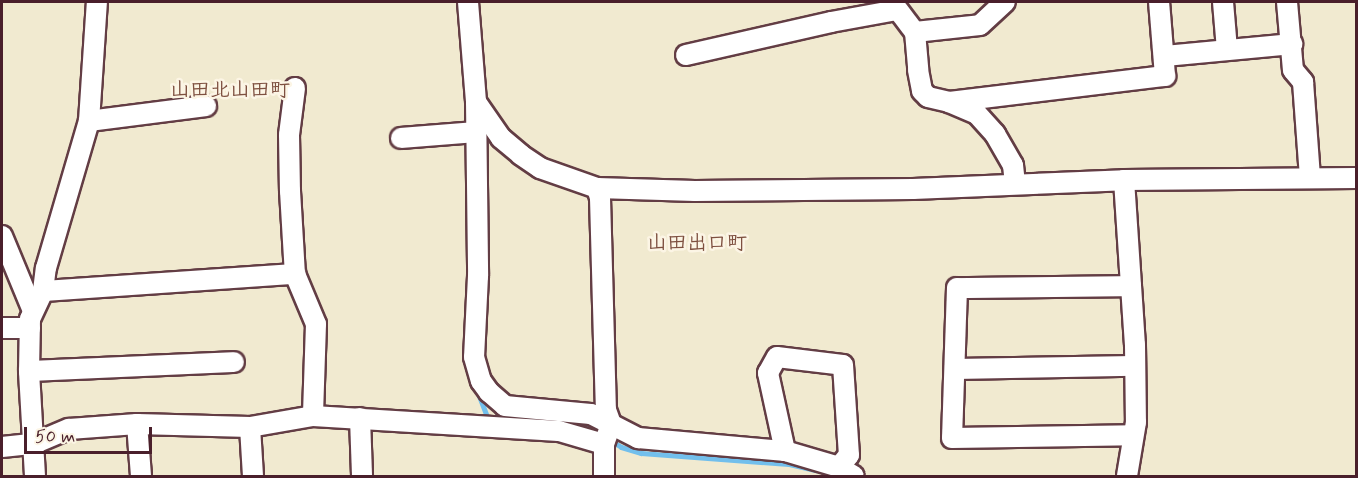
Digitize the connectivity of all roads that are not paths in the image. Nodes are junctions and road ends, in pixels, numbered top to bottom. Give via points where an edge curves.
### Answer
1 (97, 2) edge
2 (468, 2) edge
3 (1005, 2) edge
4 (1159, 2) edge
5 (1223, 2) edge
6 (1287, 2) edge
7 (895, 6) edge
8 (915, 32) junction
9 (1292, 44) junction
10 (1227, 50) junction
11 (686, 55) dead end
12 (1165, 56) junction
13 (295, 88) dead end
14 (476, 102) junction
15 (949, 102) junction
16 (206, 106) dead end
17 (89, 121) junction
18 (476, 132) junction
19 (401, 138) dead end
20 (1310, 178) junction
21 (1356, 178) edge
22 (1124, 180) junction
23 (1015, 183) junction
24 (597, 188) junction
25 (2, 236) edge
26 (295, 274) junction
27 (1131, 286) junction
28 (43, 291) junction
29 (31, 320) junction
30 (2, 328) edge
31 (234, 362) dead end
32 (1134, 366) junction
33 (955, 369) junction
34 (29, 371) junction
35 (314, 416) junction
36 (360, 418) junction
37 (137, 424) junction
38 (611, 424) junction
39 (250, 427) junction
40 (1133, 435) junction
41 (33, 444) junction
42 (604, 444) junction
43 (2, 447) edge
44 (785, 451) junction
45 (847, 472) edge
46 (35, 477) edge
47 (141, 477) edge
48 (253, 477) edge
49 (362, 477) edge
50 (604, 477) edge
51 (1127, 477) edge

1 - 17 street
2 - 14 street
3 - 8 street via 980,25
4 - 12 street
5 - 10 street
6 - 9 street
7 - 8 street
7 - 11 street
8 - 15 street via 922,91 928,97
9 - 10 street
9 - 20 street via 1293,70 1303,82
10 - 12 street
12 - 15 street via 1165,76
13 - 26 street via 289,135
14 - 18 street
14 - 24 street via 501,138 521,155 540,168
15 - 23 street via 976,114 995,134 1013,165
16 - 17 street
17 - 28 street via 46,268
18 - 19 street
18 - 38 street via 478,276 474,357 481,381 505,406 591,414
20 - 21 street
20 - 22 street
22 - 23 street
22 - 27 street
23 - 24 street via 913,189
24 - 38 street via 606,410
25 - 29 street
26 - 28 street
26 - 35 street via 316,324
27 - 32 street
27 - 33 street via 957,288
28 - 29 street
29 - 30 street
29 - 34 street
31 - 34 street
32 - 33 street
32 - 40 street via 1137,422
33 - 40 street via 952,438
34 - 41 street
35 - 36 street
35 - 39 street
36 - 42 street via 559,431
36 - 49 street
37 - 39 street
37 - 41 street via 69,429
37 - 47 street
38 - 42 street
38 - 44 street via 638,438
39 - 48 street
40 - 51 street
41 - 43 street
41 - 46 street
42 - 50 street
44 - 45 street
44 - 45 street via 768,373 777,357 843,365

